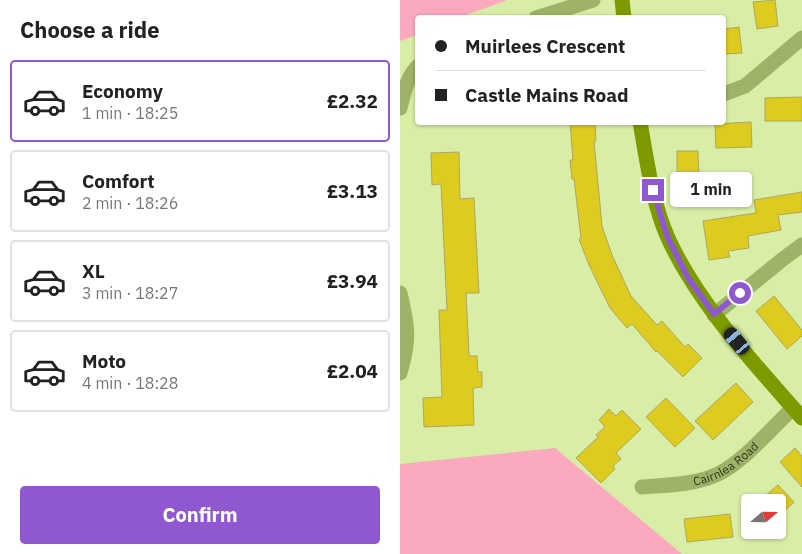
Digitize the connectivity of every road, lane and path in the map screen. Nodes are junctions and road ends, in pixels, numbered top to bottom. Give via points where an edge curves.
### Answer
1 (593, 0) edge
2 (622, 0) edge
3 (546, 15) edge
4 (624, 15) edge
5 (802, 38) edge
6 (415, 69) edge
7 (726, 93) edge
8 (400, 108) edge
9 (641, 125) edge
10 (802, 245) edge
11 (400, 293) edge
12 (714, 314) junction
13 (400, 373) edge
14 (798, 413) edge
15 (642, 487) dead end

1 - 3 street
2 - 4 street
5 - 7 street via 745,86
6 - 8 street
9 - 12 street via 649,174 667,236 688,278
10 - 12 street
11 - 13 street via 408,323 408,340
12 - 14 street
14 - 15 street, Cairnlea Road via 718,474 678,484

